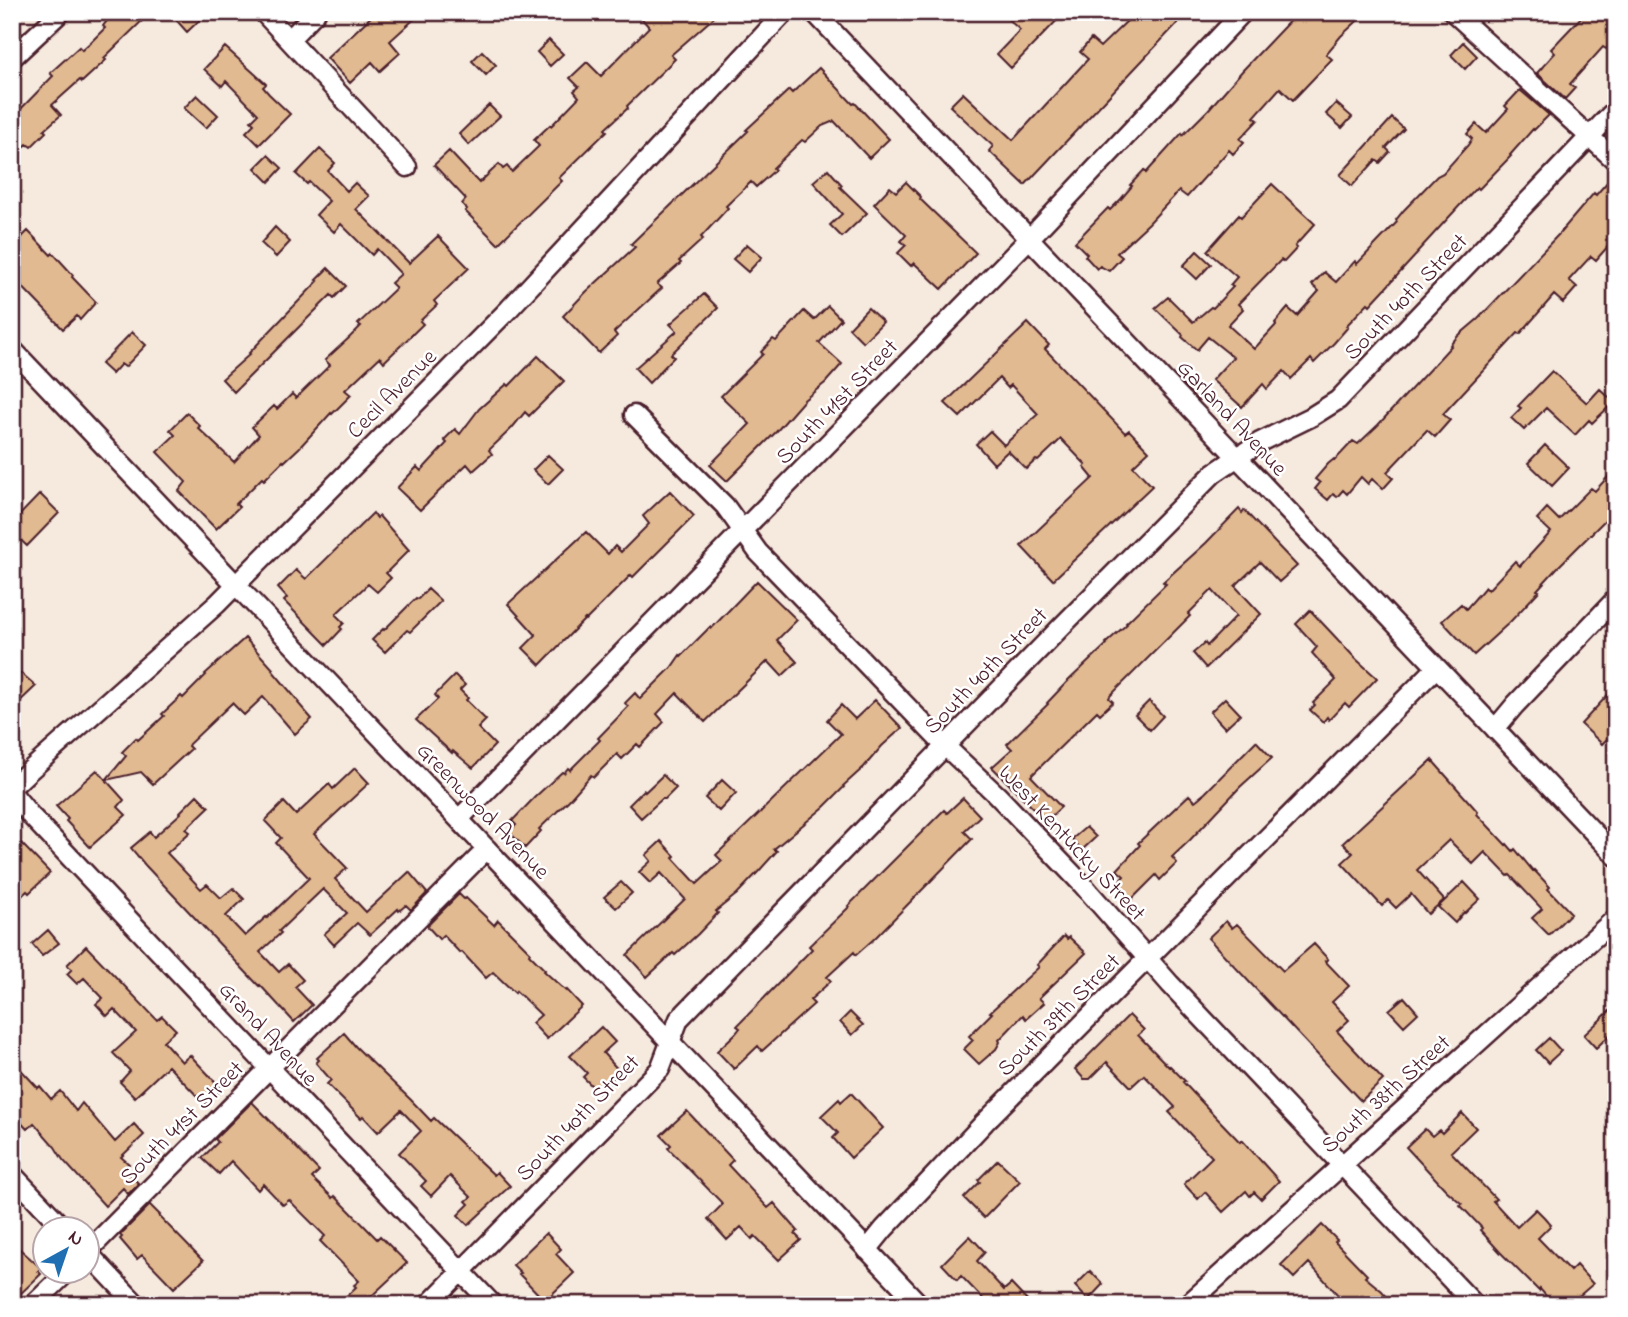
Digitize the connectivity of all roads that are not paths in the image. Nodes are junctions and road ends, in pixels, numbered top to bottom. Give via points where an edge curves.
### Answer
1 (61, 12) edge
2 (263, 12) edge
3 (316, 12) edge
4 (785, 12) edge
5 (814, 12) edge
6 (1243, 12) edge
7 (1453, 12) edge
8 (289, 40) junction
9 (12, 58) edge
10 (1616, 109) edge
11 (1589, 137) junction
12 (1616, 161) edge
13 (407, 167) dead end
14 (1030, 238) junction
15 (12, 349) edge
16 (634, 415) dead end
17 (1237, 457) junction
18 (742, 531) junction
19 (236, 584) junction
20 (1616, 599) edge
21 (1436, 668) junction
22 (1495, 729) junction
23 (945, 746) junction
24 (12, 790) edge
25 (459, 819) junction
26 (487, 849) junction
27 (1616, 856) edge
28 (1616, 918) edge
29 (1147, 959) junction
30 (671, 1042) junction
31 (269, 1068) junction
32 (1343, 1165) junction
33 (12, 1174) edge
34 (52, 1216) edge
35 (102, 1238) edge
36 (867, 1250) junction
37 (102, 1267) edge
38 (461, 1271) junction
39 (53, 1286) edge
40 (33, 1305) edge
41 (137, 1305) edge
42 (428, 1305) edge
43 (493, 1305) edge
44 (920, 1305) edge
45 (1186, 1305) edge
46 (1475, 1305) edge

1 - 9 street
2 - 8 street
3 - 8 street
4 - 19 street, Cecil Avenue via 509,309
5 - 14 street, Garland Avenue
6 - 14 street, South 41st Street
7 - 11 street
8 - 13 street
10 - 11 street, South 40th Street
11 - 12 street
11 - 17 street, South 40th Street via 1338,400
14 - 17 street, Garland Avenue
14 - 18 street, South 41st Street
15 - 19 street, Greenwood Avenue
16 - 18 street, West Kentucky Street via 725,506
17 - 21 street, Garland Avenue
17 - 23 street, South 40th Street via 1214,473
18 - 23 street, West Kentucky Street
18 - 25 street, South 41st Street
19 - 24 street, Cecil Avenue
19 - 25 street, Greenwood Avenue
20 - 22 street
21 - 22 street, Garland Avenue
21 - 29 street, South 39th Street
22 - 27 street, Garland Avenue
23 - 29 street, West Kentucky Street via 1082,884
23 - 30 street, South 40th Street via 679,1019
24 - 31 street, Grand Avenue via 31,816
25 - 26 street, Greenwood Avenue
26 - 30 street, Greenwood Avenue
26 - 31 street, South 41st Street
28 - 32 street, South 38th Street
29 - 32 street, West Kentucky Street
29 - 36 street, South 39th Street via 985,1122
30 - 36 street, Greenwood Avenue
30 - 38 street, South 40th Street via 660,1069
31 - 35 street, South 41st Street
31 - 38 street, Grand Avenue
32 - 45 street, South 38th Street
32 - 46 street, West Kentucky Street
33 - 34 street
36 - 44 street, Greenwood Avenue
37 - 41 street
38 - 42 street, South 40th Street
38 - 43 street, Grand Avenue
39 - 40 street

